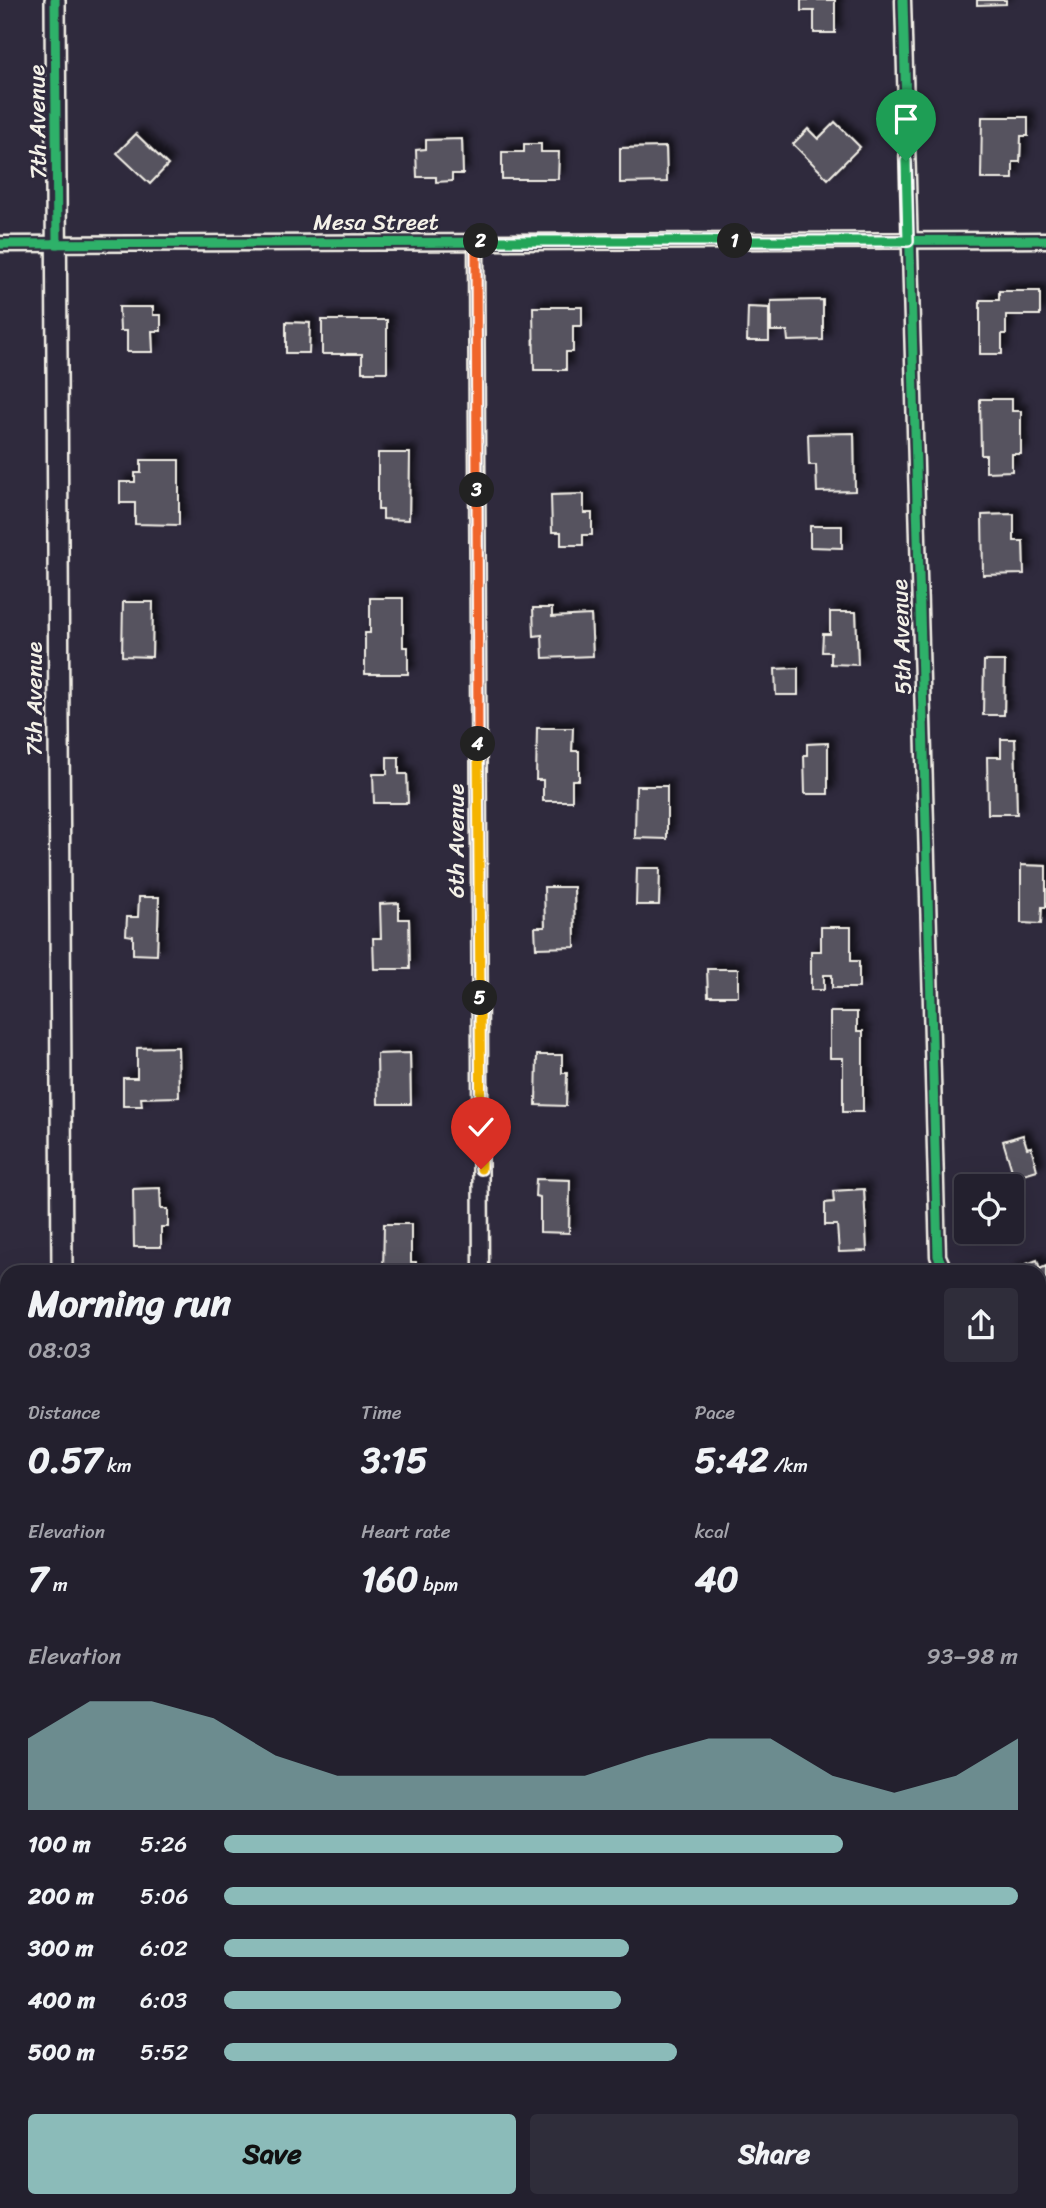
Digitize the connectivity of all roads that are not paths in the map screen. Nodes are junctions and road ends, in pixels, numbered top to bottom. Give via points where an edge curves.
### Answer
1 (55, 0) edge
2 (903, 0) edge
3 (1046, 240) edge
4 (476, 241) junction
5 (908, 241) junction
6 (0, 244) edge
7 (57, 244) junction
8 (62, 1265) edge
9 (481, 1265) edge
10 (942, 1265) edge

1 - 7 street, 7th Avenue
2 - 5 street, 5th Avenue
3 - 5 street, Mesa Street
4 - 5 street, Mesa Street
4 - 7 street, Mesa Street
4 - 9 street, 6th Avenue
5 - 10 street, 5th Avenue via 938,1256
6 - 7 street, Mesa Street
7 - 8 street, 7th Avenue

